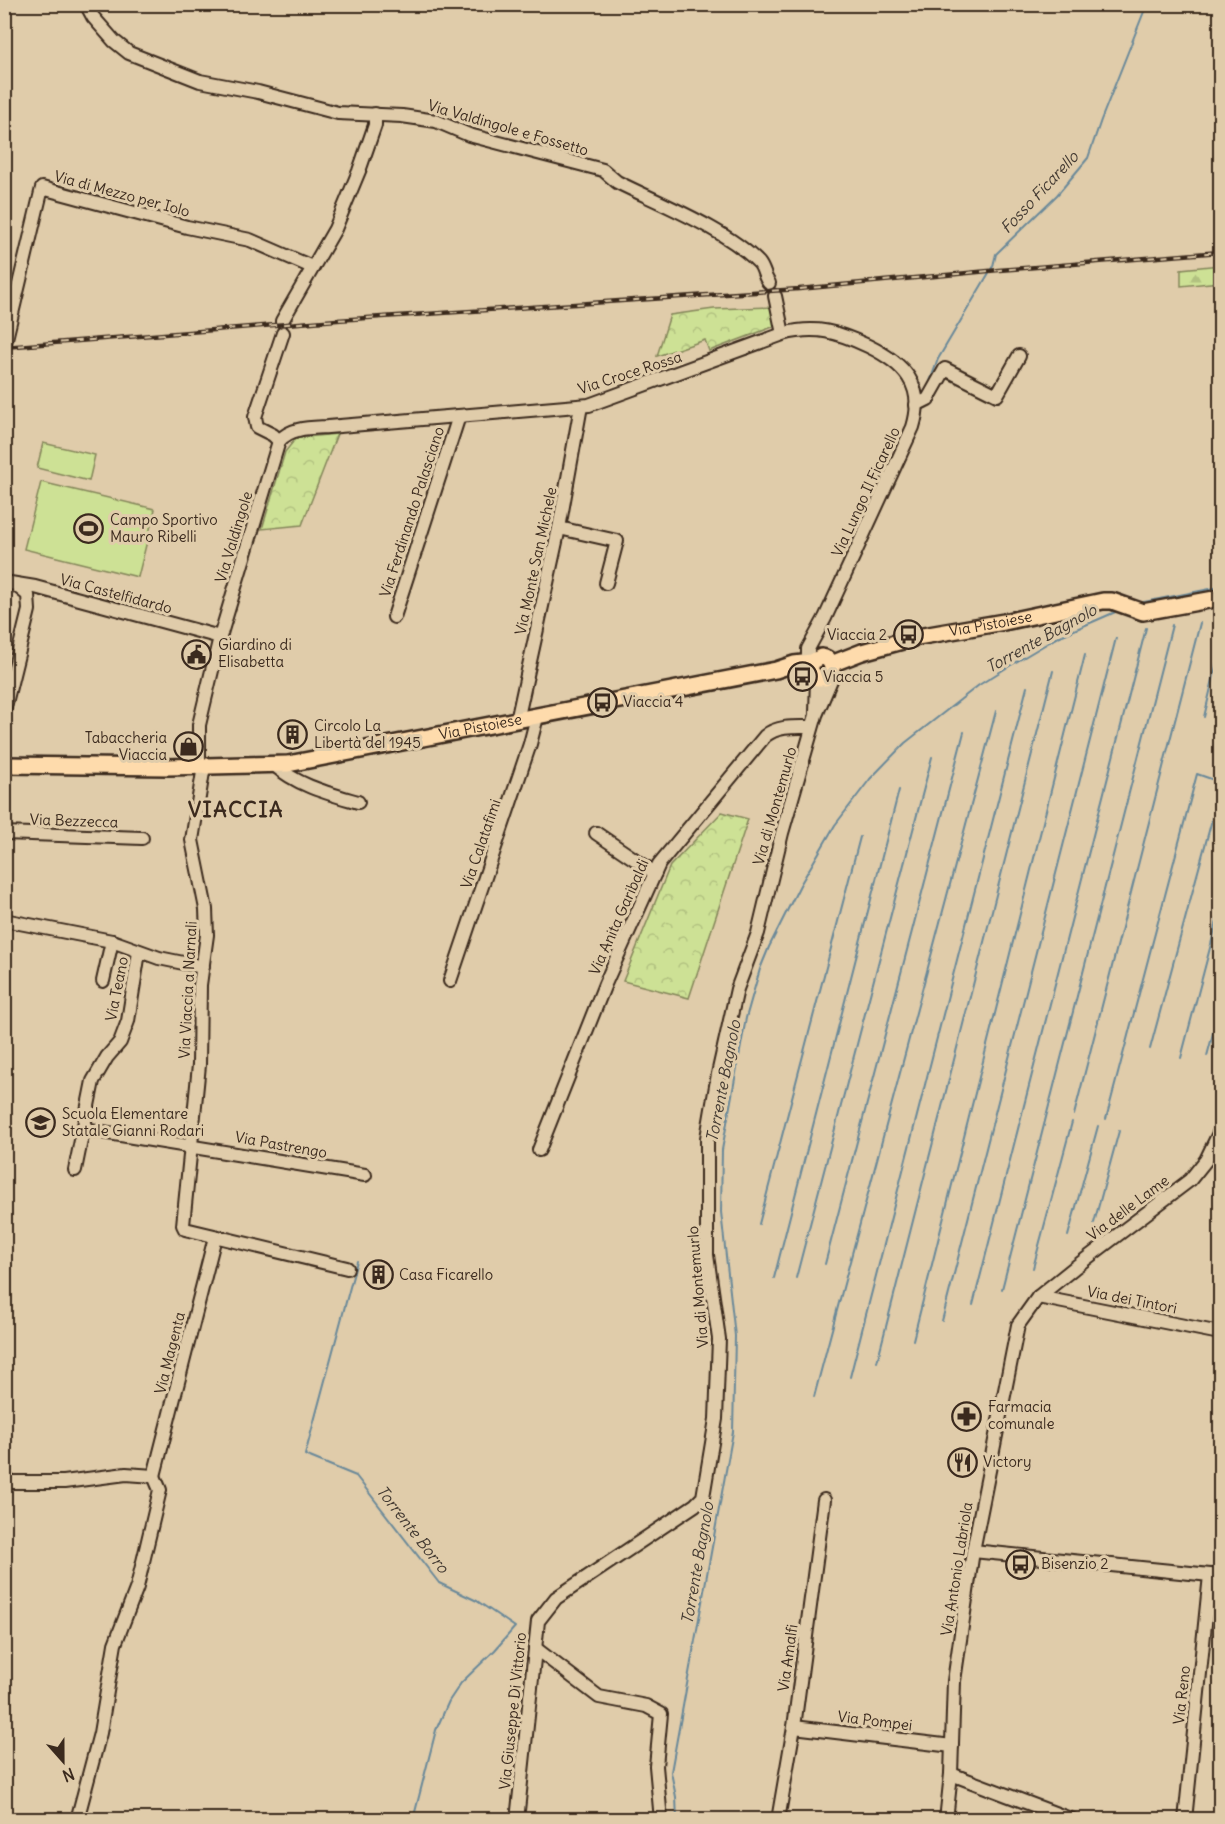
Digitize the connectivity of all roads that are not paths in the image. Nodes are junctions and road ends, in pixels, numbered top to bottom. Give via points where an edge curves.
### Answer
1 (86, 4) edge
2 (375, 114) junction
3 (312, 267) junction
4 (769, 284) dead end
5 (775, 296) dead end
6 (783, 334) junction
7 (5, 343) edge
8 (1019, 356) dead end
9 (916, 405) junction
10 (582, 406) junction
11 (459, 416) junction
12 (279, 441) junction
13 (559, 528) junction
14 (8, 583) edge
15 (606, 583) dead end
16 (69, 597) junction
17 (1221, 598) edge
18 (29, 610) junction
19 (394, 617) dead end
20 (220, 637) junction
21 (820, 668) junction
22 (4, 711) edge
23 (537, 717) junction
24 (517, 721) junction
25 (814, 721) junction
26 (273, 764) junction
27 (4, 765) edge
28 (202, 766) junction
29 (358, 802) dead end
30 (596, 832) dead end
31 (4, 833) edge
32 (142, 838) dead end
33 (654, 873) junction
34 (4, 920) edge
35 (112, 941) junction
36 (139, 951) junction
37 (203, 966) junction
38 (103, 981) dead end
39 (450, 981) dead end
40 (84, 1129) junction
41 (1221, 1131) edge
42 (191, 1145) junction
43 (539, 1150) dead end
44 (75, 1170) dead end
45 (365, 1175) dead end
46 (215, 1237) junction
47 (347, 1268) dead end
48 (1038, 1297) junction
49 (1221, 1333) edge
50 (154, 1476) junction
51 (4, 1482) edge
52 (824, 1500) dead end
53 (695, 1505) joint
54 (973, 1551) junction
55 (1215, 1575) edge
56 (535, 1648) junction
57 (794, 1727) junction
58 (952, 1746) junction
59 (951, 1774) junction
60 (77, 1820) edge
61 (517, 1820) edge
62 (661, 1820) edge
63 (778, 1820) edge
64 (946, 1820) edge
65 (1073, 1820) edge
66 (1185, 1820) edge

1 - 2 street, Via Valdingole e Fossetto via 114,41 129,53 200,81 338,113
2 - 3 street via 359,171 335,229
2 - 4 street, Via Valdingole e Fossetto via 436,121 469,135 603,170 617,182 738,245 760,265
3 - 7 street, Via di Mezzo per Iolo via 250,240 42,188
3 - 12 street via 282,327 255,417 257,427
5 - 6 street
6 - 9 street, Via Croce Rossa via 827,331 878,351 905,370
6 - 10 street, Via Croce Rossa
8 - 9 street via 997,395 945,369 928,399
9 - 21 street, Via Lungo Il Ficarello via 913,427 807,653
10 - 11 street, Via Croce Rossa
10 - 13 street, Via Monte San Michele
11 - 12 street, Via Croce Rossa via 299,430
11 - 19 street, Via Ferdinando Palasciano
12 - 20 street, Via Valdingole
13 - 15 street via 617,542
13 - 24 street, Via Monte San Michele
14 - 16 street, Via Castelfidardo
14 - 18 street via 28,595
16 - 18 street via 40,596
16 - 20 street, Via Castelfidardo
17 - 21 main road, Via Pistoiese via 1147,612 1103,601 917,637
18 - 22 street
20 - 28 street, Via Valdingole via 199,725
21 - 23 main road, Via Pistoiese via 794,664
21 - 25 street, Via di Montemurlo
23 - 24 main road, Via Pistoiese
23 - 39 street, Via Calatafimi
24 - 26 main road, Via Pistoiese
25 - 33 street, Via Anita Garibaldi via 765,736 663,857
25 - 53 street, Via di Montemurlo via 758,933 737,989 707,1138 707,1255 719,1339 716,1419 703,1497
26 - 28 main road, Via Pistoiese
26 - 29 street via 309,787
27 - 28 main road, Via Pistoiese
28 - 37 street, Via Viaccia a Narnali via 192,840 207,922
30 - 33 street
31 - 32 street, Via Bezzecca
33 - 43 street, Via Anita Garibaldi
34 - 35 street
35 - 36 street
35 - 38 street
36 - 37 street
36 - 40 street, Via Teano via 128,1021 120,1042 93,1081
37 - 42 street, Via Viaccia a Narnali via 201,1046
40 - 42 street
40 - 44 street, Via Teano
41 - 48 street, Via delle Lame via 1190,1180
42 - 45 street, Via Pastrengo
42 - 46 street, Via Viaccia a Narnali via 183,1225
46 - 47 street, Via Viaccia a Narnali
46 - 50 street, Via Magenta
48 - 49 street, Via dei Tintori
48 - 54 street, Via Antonio Labriola via 1016,1332
50 - 51 street via 126,1474 64,1482
50 - 60 street, Via Magenta via 160,1490 137,1587 115,1644 100,1733
52 - 57 street, Via Amalfi
53 - 56 street, Via Giuseppe Di Vittorio via 556,1598 538,1621
54 - 55 street
54 - 58 street, Via Antonio Labriola via 954,1681
55 - 66 street, Via Reno
56 - 61 street, Via Giuseppe Di Vittorio
56 - 62 street via 599,1697 646,1706 661,1714 656,1766
57 - 58 street, Via Pompei
57 - 63 street, Via Amalfi
58 - 59 street, Via Antonio Labriola
59 - 64 street, Via Antonio Labriola
59 - 65 street

